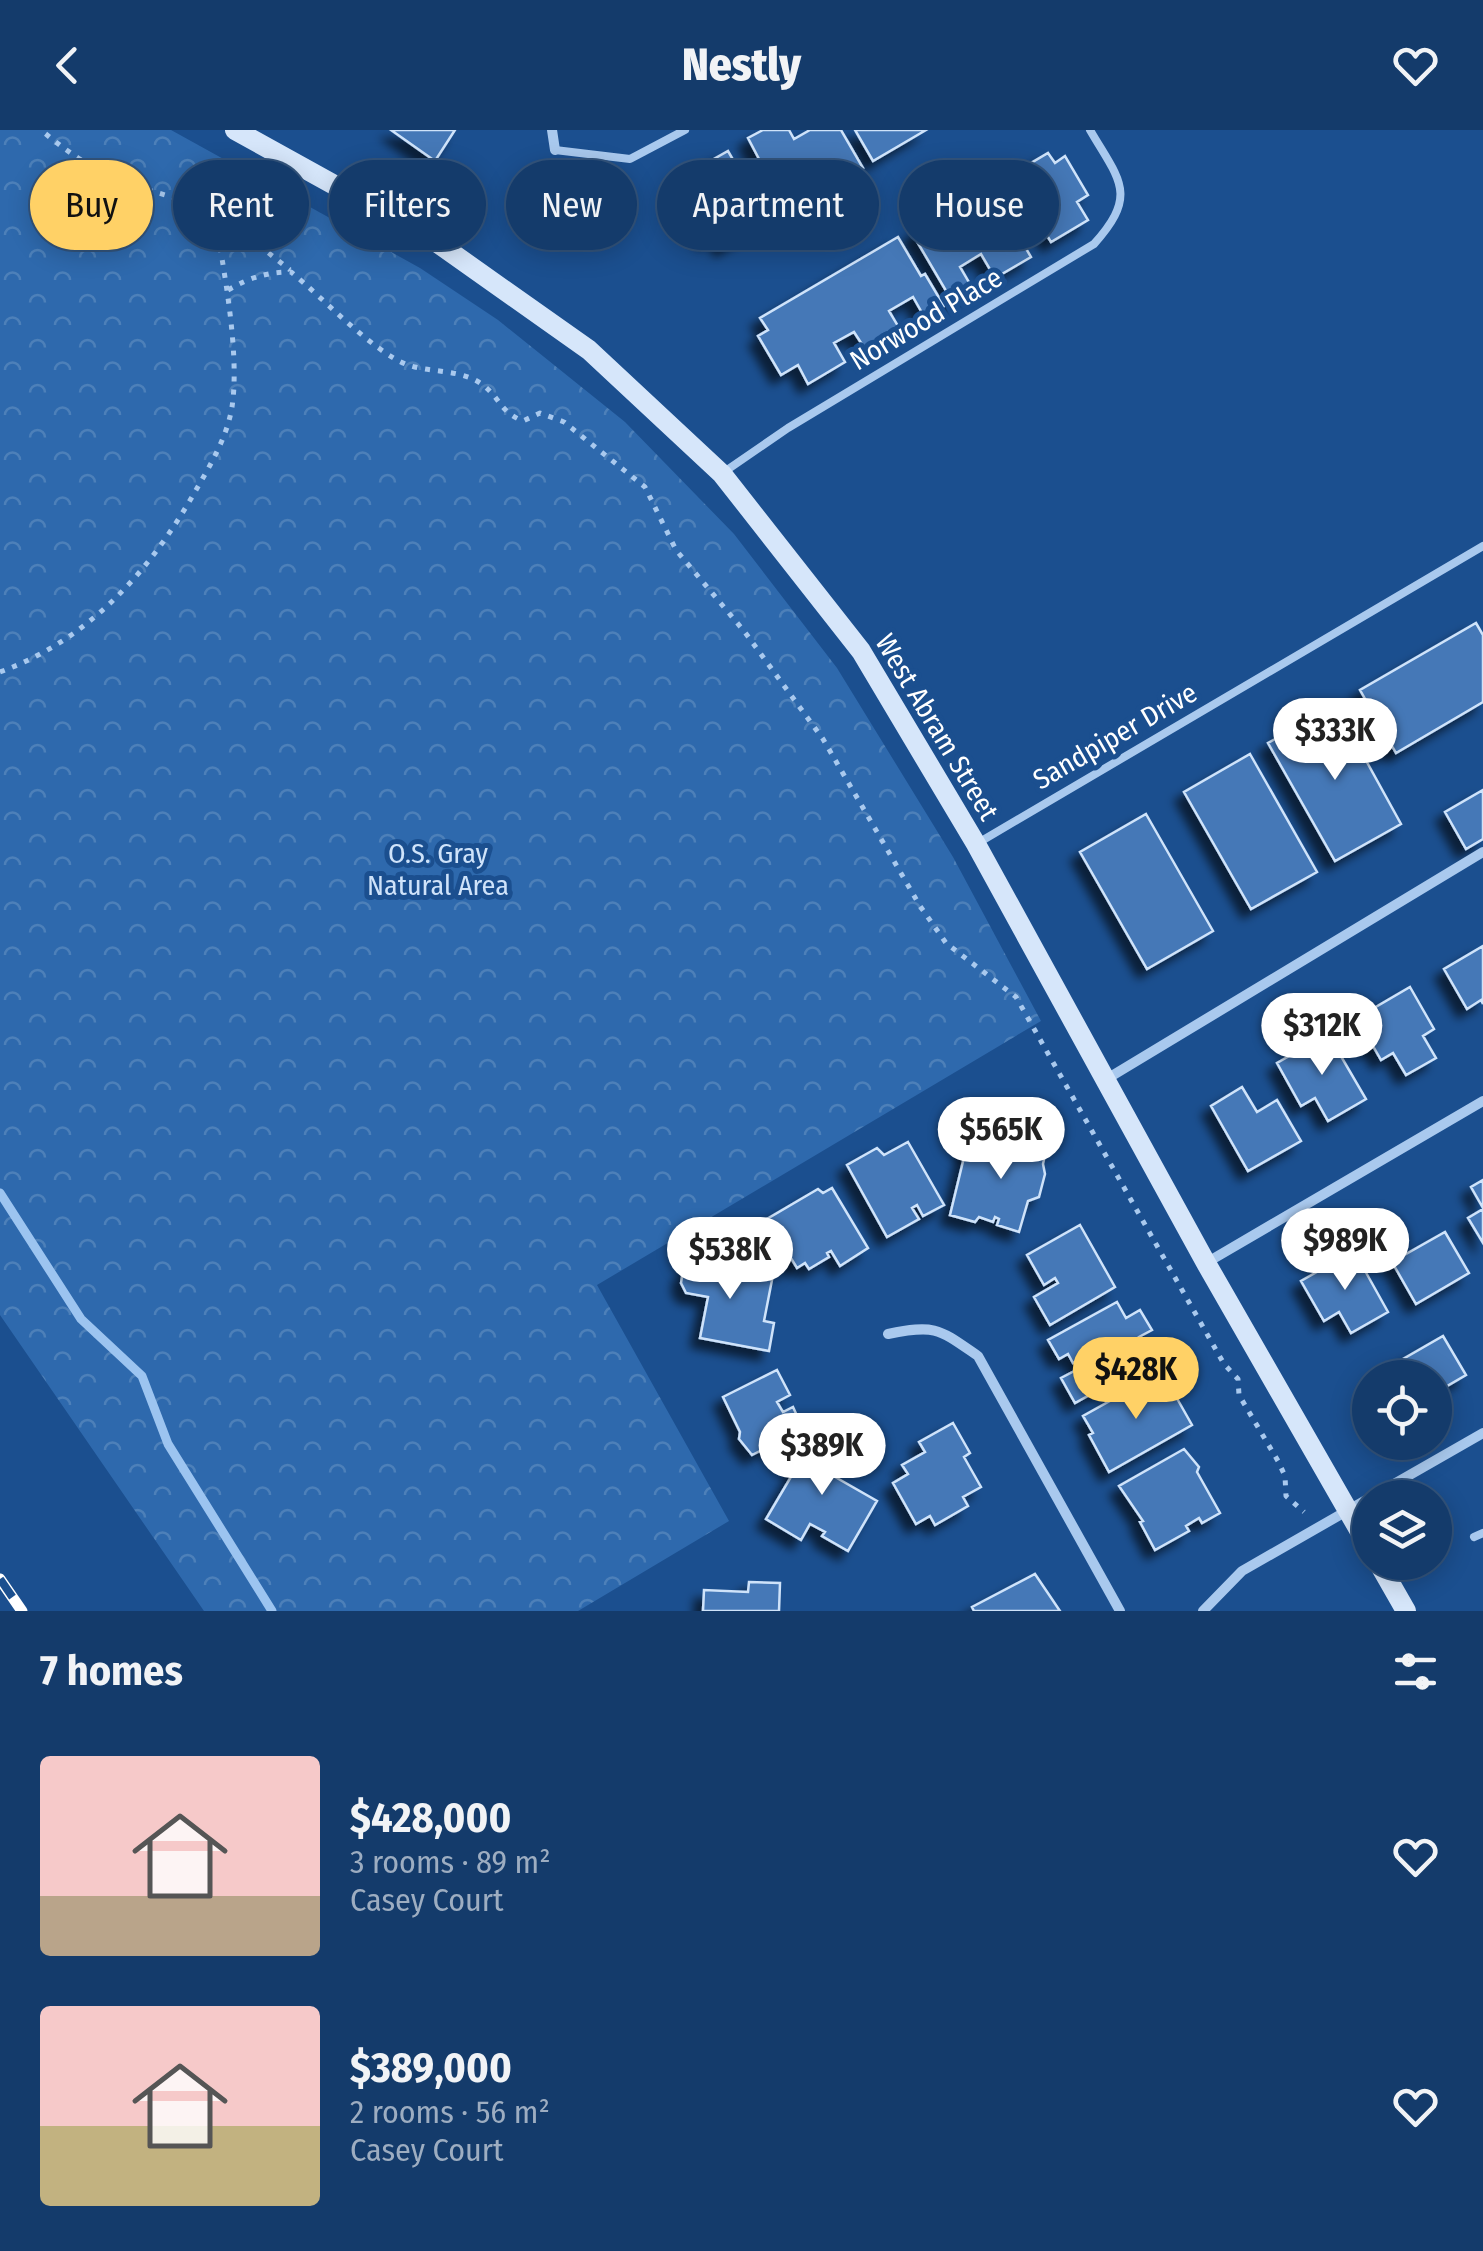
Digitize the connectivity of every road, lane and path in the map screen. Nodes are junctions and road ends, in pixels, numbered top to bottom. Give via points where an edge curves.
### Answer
1 (41, 130) edge
2 (235, 130) edge
3 (552, 130) edge
4 (686, 130) edge
5 (1090, 130) edge
6 (554, 150) joint
7 (173, 196) edge
8 (221, 250) edge
9 (264, 250) edge
10 (291, 272) junction
11 (228, 290) junction
12 (722, 474) junction
13 (1483, 546) edge
14 (0, 672) edge
15 (976, 844) junction
16 (1483, 852) edge
17 (1105, 1080) junction
18 (1483, 1101) edge
19 (1206, 1262) junction
20 (888, 1334) dead end
21 (1483, 1434) edge
22 (1296, 1504) dead end
23 (1347, 1509) junction
24 (1352, 1518) edge
25 (1388, 1580) edge
26 (1120, 1611) edge
27 (1203, 1611) edge
28 (1406, 1611) edge

1 - 7 path via 120,180
2 - 12 main road, West Abram Street via 432,239 588,350
3 - 6 street
4 - 6 lane via 630,160
5 - 12 lane, Norwood Place via 1122,197 1114,222 1094,244
8 - 11 path
9 - 10 path
10 - 11 path via 248,278
10 - 22 path via 382,350 407,364 483,385 507,415 523,421 540,414 564,422 645,488 676,550 823,738 946,943 1016,996 1238,1380 1285,1476 1286,1496
11 - 14 path via 232,407 219,450 184,511 122,593 51,648
12 - 15 main road, West Abram Street via 861,652
13 - 15 lane, Sandpiper Drive
15 - 17 main road, West Abram Street
16 - 17 street
17 - 19 main road, West Abram Street
18 - 19 street
19 - 23 main road, West Abram Street
20 - 26 street via 922,1327 944,1332 978,1356
21 - 23 street
23 - 24 main road, West Abram Street
23 - 27 street via 1242,1570
25 - 28 main road

